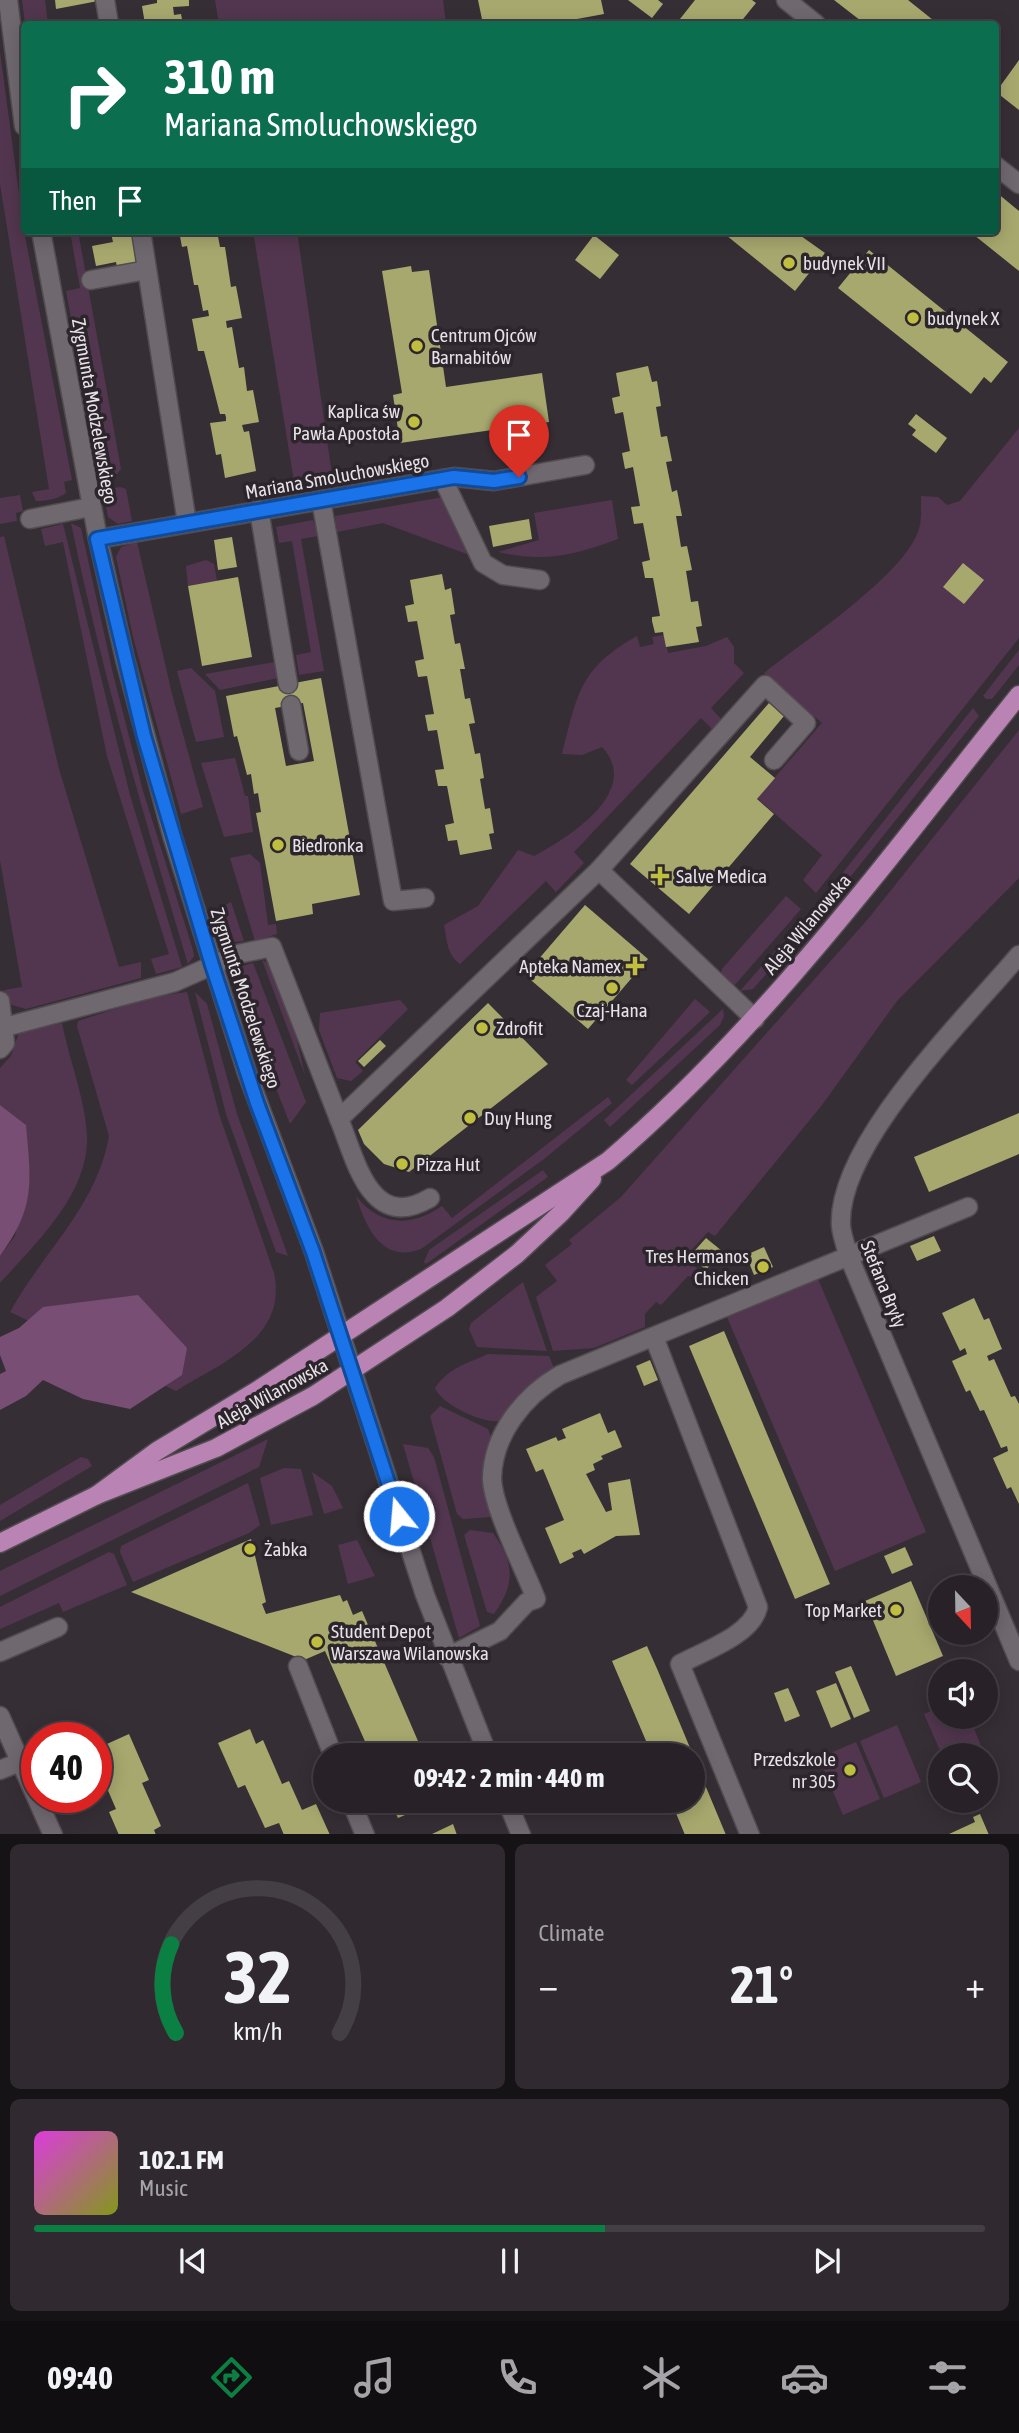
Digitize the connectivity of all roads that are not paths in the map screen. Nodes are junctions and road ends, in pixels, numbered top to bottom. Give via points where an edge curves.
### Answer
1 (8, 0) edge
2 (105, 0) edge
3 (786, 0) edge
4 (108, 21) edge
5 (813, 21) edge
6 (21, 102) edge
7 (999, 168) edge
8 (1019, 184) edge
9 (42, 235) edge
10 (142, 235) edge
11 (148, 270) junction
12 (91, 280) dead end
13 (585, 465) dead end
14 (443, 479) junction
15 (321, 500) junction
16 (91, 507) junction
17 (259, 510) junction
18 (30, 519) dead end
19 (187, 523) junction
20 (97, 539) junction
21 (540, 580) dead end
22 (288, 684) dead end
23 (1019, 695) edge
24 (291, 705) dead end
25 (299, 751) dead end
26 (774, 760) dead end
27 (599, 870) junction
28 (425, 898) dead end
29 (1019, 956) edge
30 (212, 965) junction
31 (0, 1001) edge
32 (755, 1019) junction
33 (5, 1027) junction
34 (0, 1049) edge
35 (339, 1119) junction
36 (608, 1161) junction
37 (430, 1198) dead end
38 (968, 1207) dead end
39 (849, 1257) junction
40 (342, 1336) junction
41 (654, 1337) junction
42 (353, 1370) junction
43 (97, 1495) junction
44 (0, 1543) edge
45 (58, 1627) dead end
46 (0, 1652) edge
47 (447, 1657) junction
48 (1019, 1661) edge
49 (298, 1666) dead end
50 (0, 1716) edge
51 (328, 1743) edge
52 (483, 1743) edge
53 (20, 1762) junction
54 (0, 1770) edge
55 (356, 1813) edge
56 (512, 1813) edge
57 (53, 1834) edge
58 (365, 1834) edge
59 (521, 1834) edge
60 (750, 1834) edge

1 - 6 street
2 - 4 street
3 - 5 street
7 - 8 street
9 - 16 street, Zygmunta Modzelewskiego
10 - 11 street
11 - 12 street
11 - 19 street
13 - 14 street, Mariana Smoluchowskiego via 494,481
14 - 15 street, Mariana Smoluchowskiego
14 - 21 street via 483,563 503,575
15 - 17 street, Mariana Smoluchowskiego
15 - 28 street via 393,901
16 - 18 street
16 - 20 street, Zygmunta Modzelewskiego
17 - 19 street, Mariana Smoluchowskiego
17 - 22 street
19 - 20 street, Mariana Smoluchowskiego
20 - 30 street, Zygmunta Modzelewskiego via 144,736
23 - 32 main road, Aleja Wilanowska
24 - 25 street
26 - 27 street via 806,723 765,685
27 - 32 street
27 - 35 street
29 - 39 street, Stefana Bryły via 879,1119 851,1174 843,1203 841,1227
30 - 33 street via 175,982
30 - 35 street via 272,947
30 - 40 street, Zygmunta Modzelewskiego
31 - 33 street
32 - 36 main road, Aleja Wilanowska via 684,1094
33 - 34 street via 5,1043
35 - 37 street via 367,1185 384,1205 414,1207
36 - 40 main road, Aleja Wilanowska
36 - 42 main road, Aleja Wilanowska via 517,1254 447,1308
38 - 39 street
39 - 41 street
39 - 48 street, Stefana Bryły
40 - 42 street, Zygmunta Modzelewskiego
40 - 43 main road, Aleja Wilanowska via 157,1451
41 - 47 street via 548,1382 525,1403 504,1433 492,1480 536,1599 527,1602 500,1631
41 - 60 street via 758,1607 746,1627 680,1664
42 - 43 main road, Aleja Wilanowska via 244,1435
42 - 47 street, Zygmunta Modzelewskiego
43 - 44 main road, Aleja Wilanowska
45 - 46 street
47 - 52 street, Zygmunta Modzelewskiego
49 - 51 street
50 - 53 street
53 - 54 street
53 - 57 street
55 - 58 street
56 - 59 street

